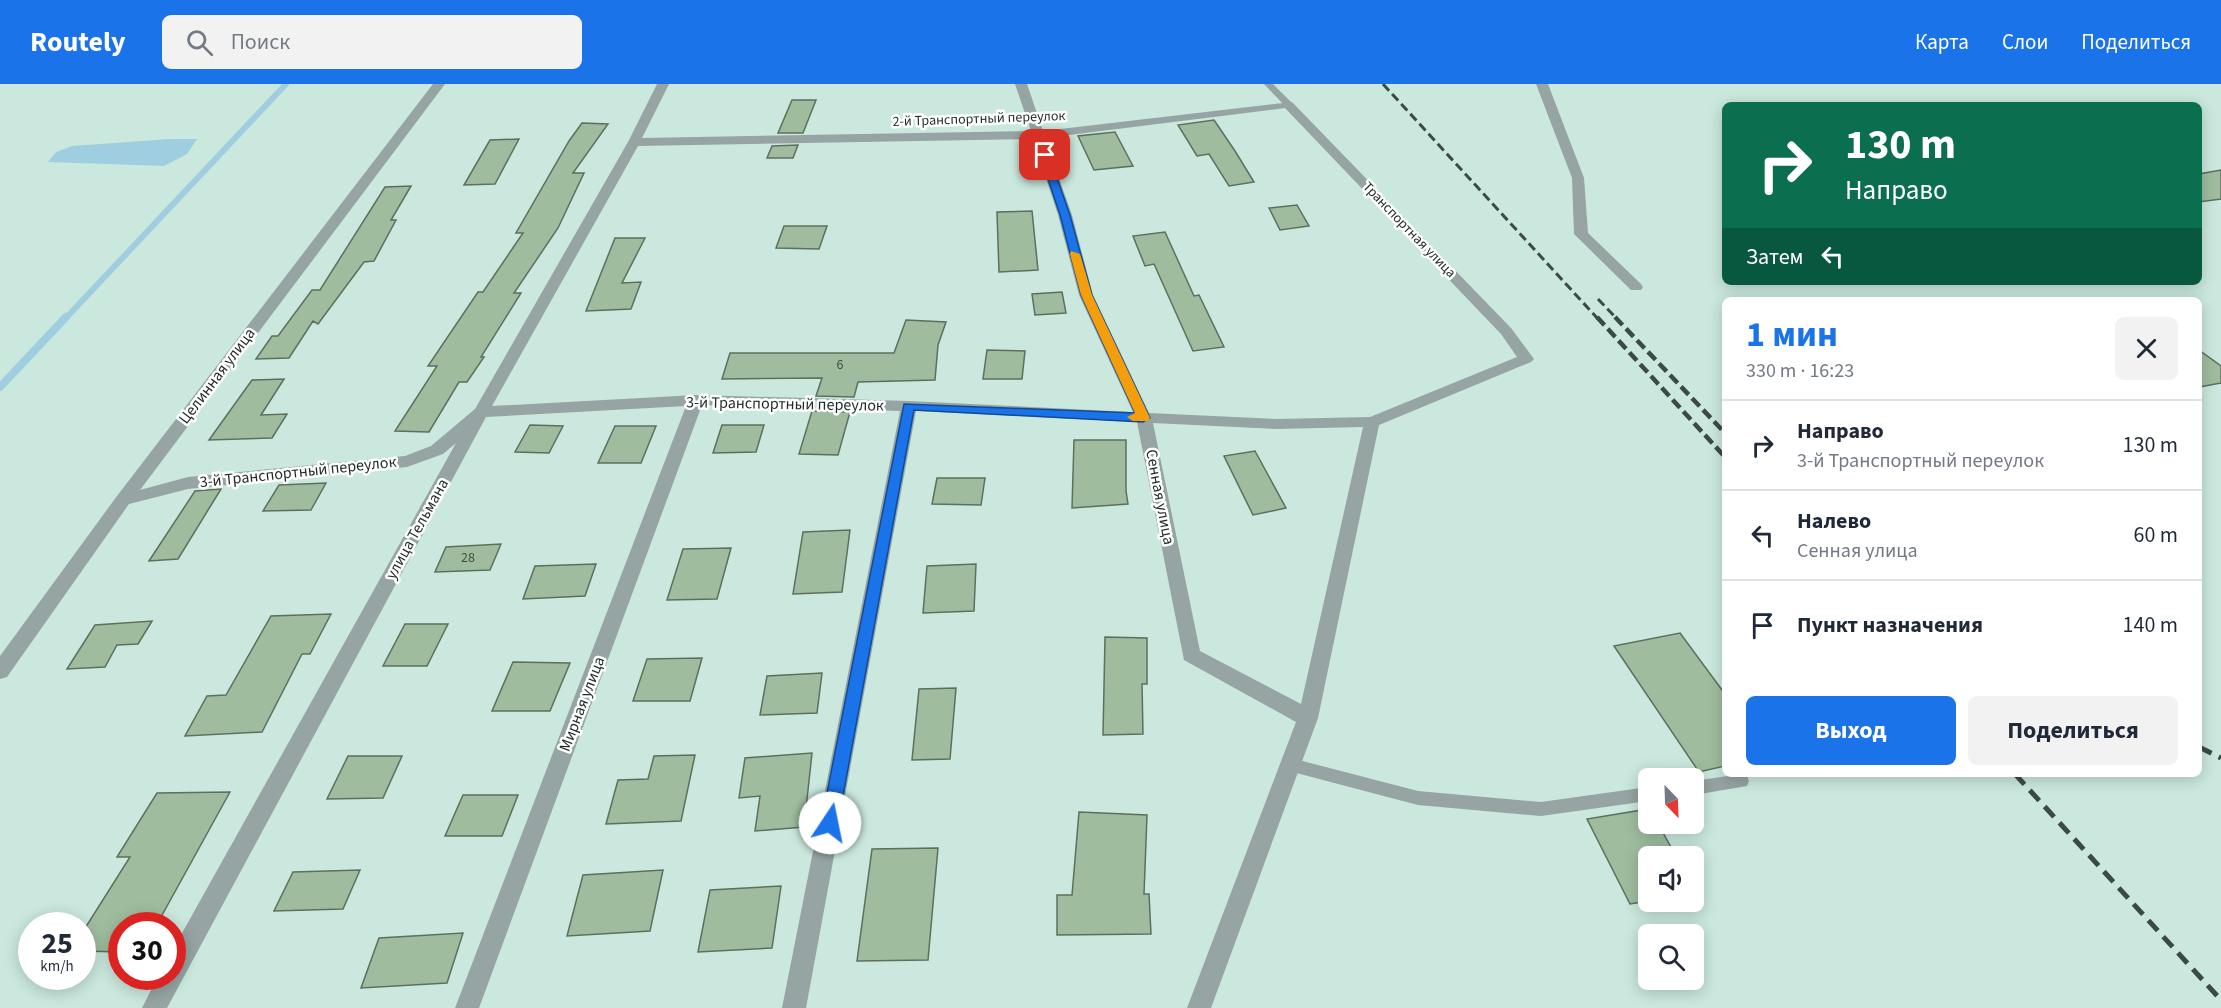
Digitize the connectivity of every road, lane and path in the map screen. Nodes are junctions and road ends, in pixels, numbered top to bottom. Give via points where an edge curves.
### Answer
1 (439, 84) edge
2 (663, 84) edge
3 (1021, 84) edge
4 (1268, 84) edge
5 (1542, 84) edge
6 (1288, 104) junction
7 (1038, 135) junction
8 (634, 142) junction
9 (1636, 287) dead end
10 (1526, 359) joint
11 (696, 400) junction
12 (909, 406) junction
13 (481, 412) junction
14 (1143, 418) junction
15 (1372, 422) junction
16 (123, 500) junction
17 (0, 671) edge
18 (1308, 718) junction
19 (1291, 765) junction
20 (1741, 781) dead end
21 (1704, 787) edge
22 (1638, 795) edge
23 (186, 950) edge
24 (164, 990) edge
25 (154, 1008) edge
26 (467, 1008) edge
27 (794, 1008) edge
28 (1199, 1008) edge

1 - 16 street, Целинная улица
2 - 8 street, улица Тельмана
3 - 7 street, Сенная улица
4 - 6 lane
5 - 9 street via 1578,178 1581,234
6 - 7 street, 2-й Транспортный переулок
6 - 10 street, Транспортная улица via 1506,331
7 - 8 street, 2-й Транспортный переулок
7 - 14 street, Сенная улица via 1086,295
8 - 13 street, улица Тельмана
10 - 15 street, 3-й Транспортный переулок
11 - 12 street, 3-й Транспортный переулок
11 - 13 street, 3-й Транспортный переулок
11 - 26 street, Мирная улица
12 - 14 street, 3-й Транспортный переулок
12 - 27 street
13 - 16 street, 3-й Транспортный переулок via 437,450 407,461 188,483
13 - 23 street, улица Тельмана
14 - 15 street, 3-й Транспортный переулок via 1276,424
14 - 18 street, Сенная улица via 1191,655
15 - 18 street
16 - 17 street, Целинная улица
18 - 19 street
19 - 22 lane via 1418,798 1541,809
19 - 28 street
20 - 21 lane
24 - 25 street, улица Тельмана

